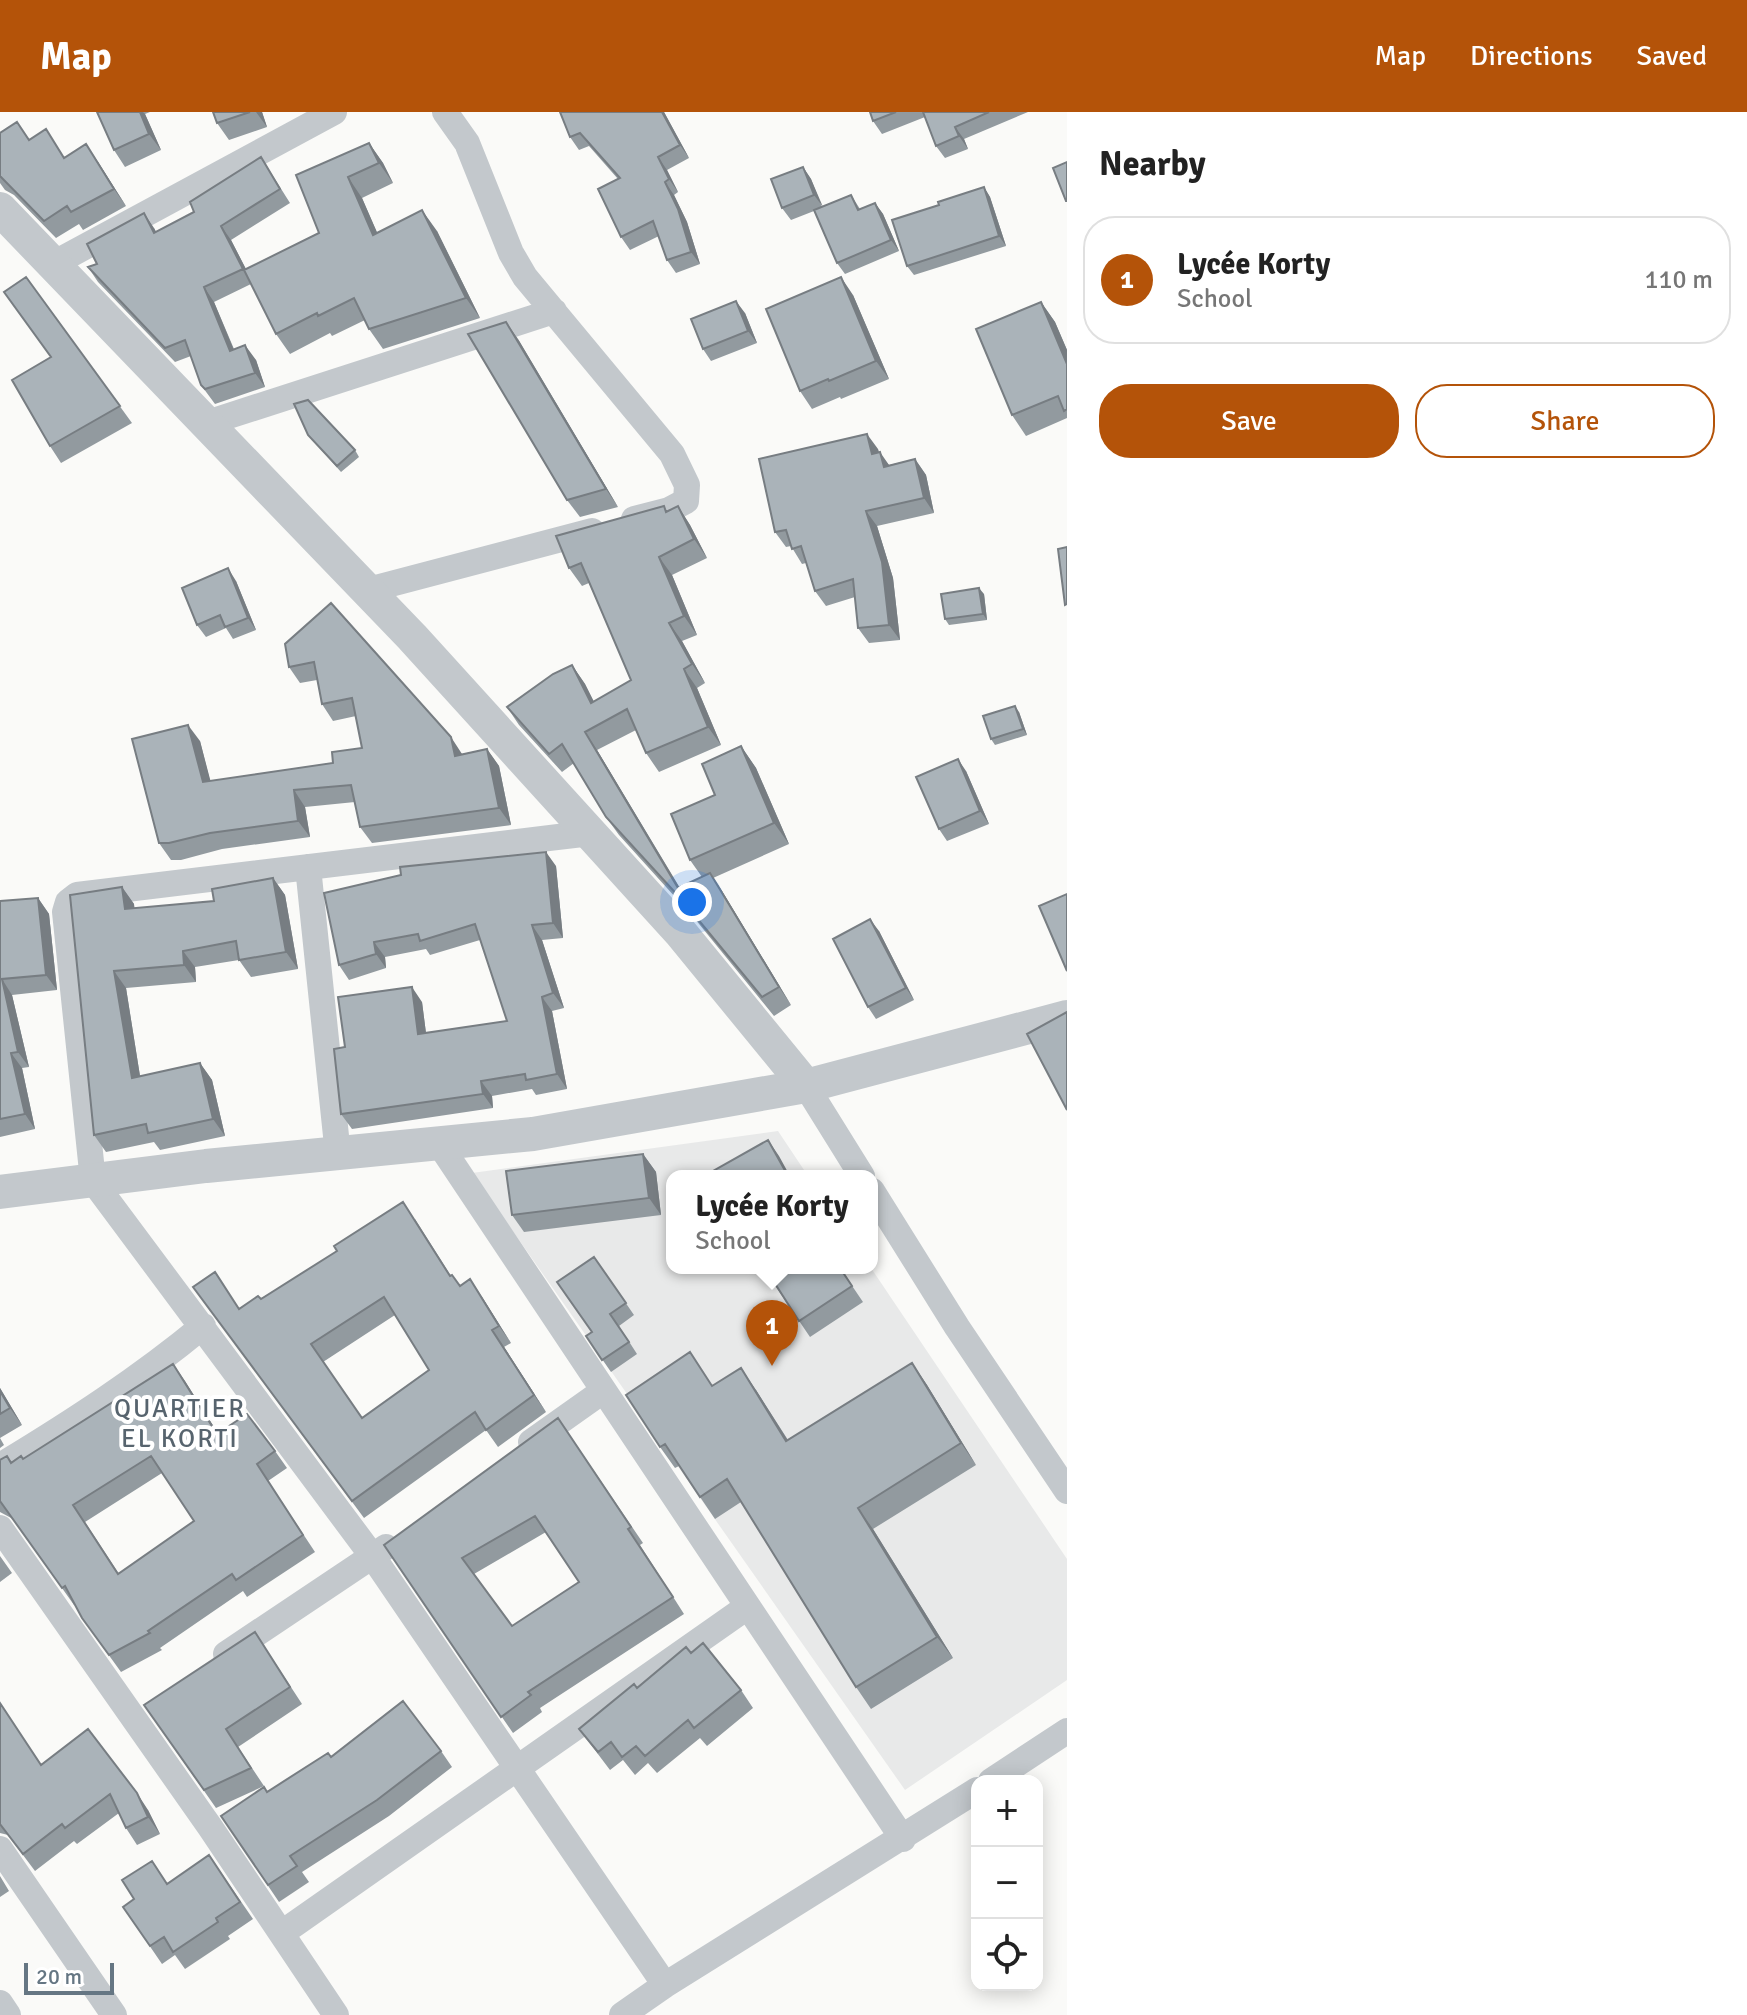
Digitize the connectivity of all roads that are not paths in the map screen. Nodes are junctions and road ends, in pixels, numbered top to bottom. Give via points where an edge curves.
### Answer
1 (334, 112) edge
2 (445, 112) edge
3 (0, 209) edge
4 (53, 264) junction
5 (554, 311) junction
6 (207, 423) junction
7 (368, 590) junction
8 (591, 833) junction
9 (308, 867) junction
10 (1067, 1017) edge
11 (806, 1086) junction
12 (440, 1145) junction
13 (338, 1155) junction
14 (858, 1170) edge
15 (93, 1181) junction
16 (0, 1192) edge
17 (878, 1201) edge
18 (203, 1326) junction
19 (603, 1391) junction
20 (513, 1455) edge
21 (0, 1466) edge
22 (1067, 1491) edge
23 (0, 1528) edge
24 (411, 1529) edge
25 (373, 1557) junction
26 (747, 1607) junction
27 (209, 1666) edge
28 (159, 1700) edge
29 (134, 1717) junction
30 (1067, 1731) edge
31 (516, 1769) junction
32 (1000, 1775) edge
33 (971, 1794) edge
34 (903, 1839) junction
35 (0, 1849) edge
36 (282, 1933) junction
37 (665, 1985) junction
38 (0, 2003) edge
39 (8, 2015) edge
40 (114, 2015) edge
41 (336, 2015) edge
42 (622, 2015) edge

1 - 4 street
2 - 5 street via 467,143 511,253
3 - 4 street
4 - 6 street
5 - 6 street
5 - 7 street via 672,454 687,485 686,501 669,510
6 - 7 street
7 - 8 street
8 - 9 street
8 - 11 street
9 - 13 street
9 - 15 street via 87,893 68,902
10 - 11 street
11 - 12 street
11 - 14 street
12 - 13 street
12 - 19 street
13 - 15 street
15 - 16 street
15 - 18 street
17 - 22 street
18 - 21 street via 82,1415
18 - 25 street
19 - 20 street
19 - 26 street
23 - 29 street
24 - 25 street
25 - 27 street
25 - 31 street
26 - 31 street
26 - 34 street
28 - 29 street
29 - 36 street
30 - 32 street
31 - 36 street
31 - 37 street
33 - 34 street
34 - 37 street
35 - 40 street
36 - 41 street
37 - 42 street
38 - 39 street

